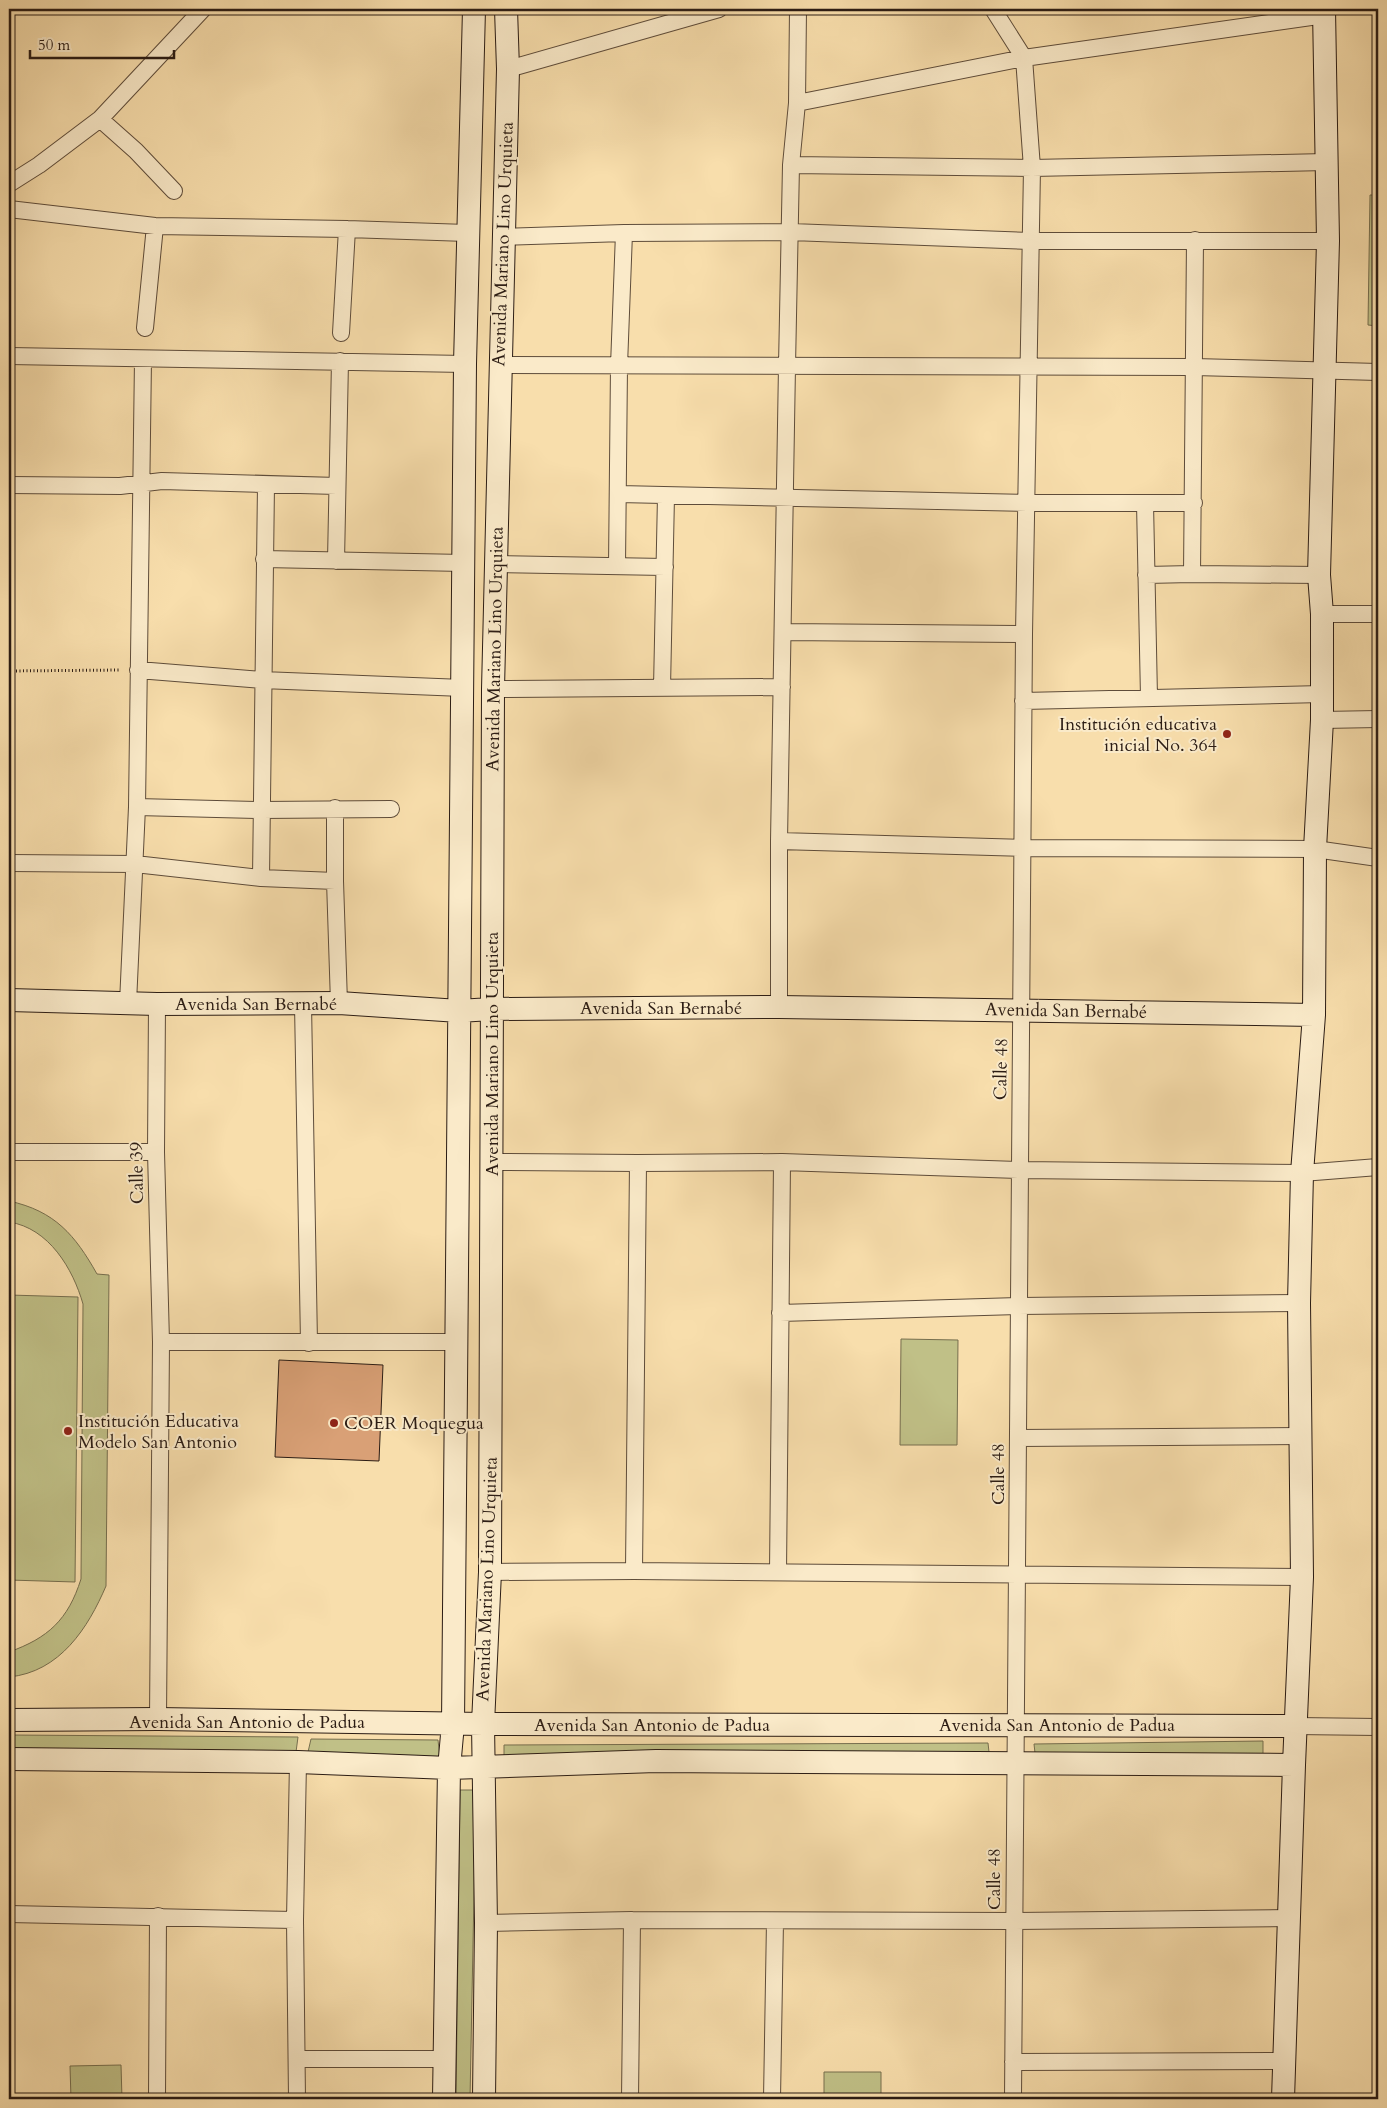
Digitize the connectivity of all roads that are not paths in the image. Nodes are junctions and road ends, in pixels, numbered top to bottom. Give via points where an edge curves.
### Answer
1 (203, 9) edge
2 (474, 9) edge
3 (506, 9) edge
4 (719, 9) edge
5 (798, 9) edge
6 (992, 9) edge
7 (1324, 12) edge
8 (1024, 58) junction
9 (508, 69) junction
10 (797, 104) junction
11 (100, 119) junction
12 (1326, 162) junction
13 (791, 165) junction
14 (1032, 168) junction
15 (9, 184) edge
16 (174, 191) dead end
17 (9, 209) edge
18 (155, 226) junction
19 (346, 228) junction
20 (791, 232) junction
21 (468, 233) junction
22 (624, 233) junction
23 (504, 237) junction
24 (1195, 240) junction
25 (1030, 241) junction
26 (1328, 241) junction
27 (145, 328) dead end
28 (341, 333) dead end
29 (9, 356) edge
30 (142, 360) junction
31 (340, 361) junction
32 (465, 364) junction
33 (500, 365) junction
34 (620, 366) junction
35 (787, 366) junction
36 (1028, 367) junction
37 (1194, 367) junction
38 (1325, 370) junction
39 (1378, 372) edge
40 (141, 484) junction
41 (9, 485) edge
42 (266, 485) junction
43 (337, 486) junction
44 (619, 494) junction
45 (666, 496) junction
46 (785, 498) junction
47 (1027, 503) junction
48 (1145, 503) junction
49 (1194, 503) junction
50 (264, 559) junction
51 (336, 560) junction
52 (464, 563) junction
53 (497, 564) junction
54 (617, 566) junction
55 (665, 567) junction
56 (1192, 574) junction
57 (1146, 575) junction
58 (1319, 575) junction
59 (1322, 614) junction
60 (1378, 614) edge
61 (783, 632) junction
62 (1024, 634) junction
63 (138, 670) junction
64 (262, 680) junction
65 (782, 687) junction
66 (463, 688) junction
67 (662, 688) junction
68 (493, 689) junction
69 (1322, 694) junction
70 (1149, 697) junction
71 (1023, 701) junction
72 (1378, 719) edge
73 (1322, 720) junction
74 (137, 807) junction
75 (335, 808) junction
76 (391, 808) dead end
77 (262, 810) junction
78 (779, 841) junction
79 (1023, 848) junction
80 (1315, 849) junction
81 (1378, 858) edge
82 (9, 863) edge
83 (135, 864) junction
84 (260, 878) junction
85 (335, 881) junction
86 (9, 1000) edge
87 (128, 1003) junction
88 (339, 1003) junction
89 (157, 1004) junction
90 (302, 1004) junction
91 (779, 1007) junction
92 (490, 1009) junction
93 (1022, 1010) junction
94 (459, 1011) junction
95 (1314, 1015) junction
96 (9, 1152) edge
97 (156, 1152) junction
98 (492, 1162) junction
99 (782, 1162) junction
100 (638, 1163) junction
101 (1378, 1167) edge
102 (1020, 1170) junction
103 (1302, 1173) junction
104 (1299, 1303) junction
105 (1019, 1306) junction
106 (780, 1313) junction
107 (161, 1342) junction
108 (456, 1342) junction
109 (309, 1343) junction
110 (1300, 1436) junction
111 (1018, 1438) junction
112 (634, 1571) junction
113 (490, 1572) junction
114 (778, 1572) junction
115 (1017, 1574) junction
116 (1302, 1577) junction
117 (158, 1719) junction
118 (9, 1720) edge
119 (453, 1724) junction
120 (483, 1724) junction
121 (656, 1724) junction
122 (828, 1725) junction
123 (1016, 1725) junction
124 (1295, 1726) junction
125 (1378, 1727) edge
126 (9, 1759) edge
127 (656, 1761) junction
128 (298, 1762) junction
129 (827, 1762) junction
130 (1015, 1762) junction
131 (1294, 1764) junction
132 (484, 1767) junction
133 (449, 1768) junction
134 (9, 1914) edge
135 (158, 1916) junction
136 (1290, 1918) junction
137 (295, 1920) junction
138 (632, 1920) junction
139 (775, 1921) junction
140 (1014, 1921) junction
141 (486, 1923) junction
142 (298, 2059) junction
143 (445, 2059) junction
144 (1284, 2060) junction
145 (1013, 2062) junction
146 (157, 2099) edge
147 (297, 2099) edge
148 (444, 2099) edge
149 (484, 2099) edge
150 (630, 2099) edge
151 (772, 2099) edge
152 (1013, 2099) edge
153 (1283, 2099) edge

1 - 11 street
2 - 21 street, Avenida Mariano Lino Urquieta
3 - 9 street, Avenida Mariano Lino Urquieta
4 - 9 street
5 - 10 street
6 - 8 street
7 - 8 street
7 - 12 street
8 - 10 street
8 - 14 street, Calle 48
9 - 23 street, Avenida Mariano Lino Urquieta
10 - 13 street
11 - 15 street via 39,166
11 - 16 street
12 - 14 street
12 - 26 street
13 - 14 street
13 - 20 street
14 - 25 street, Calle 48
17 - 18 street
18 - 19 street
18 - 27 street
19 - 21 street
19 - 28 street
20 - 22 street
20 - 25 street
20 - 35 street
21 - 32 street, Avenida Mariano Lino Urquieta
22 - 23 street
22 - 34 street
23 - 33 street, Avenida Mariano Lino Urquieta
24 - 25 street
24 - 26 street
24 - 37 street
25 - 36 street, Calle 48
26 - 38 street
29 - 30 street
30 - 31 street
30 - 40 street
31 - 32 street
31 - 43 street
32 - 52 street, Avenida Mariano Lino Urquieta
33 - 34 street
33 - 53 street, Avenida Mariano Lino Urquieta
34 - 35 street
34 - 44 street
35 - 36 street
35 - 46 street
36 - 37 street
36 - 47 street, Calle 48
37 - 38 street
37 - 49 street
38 - 39 street
38 - 58 street
40 - 41 street
40 - 42 street via 162,481
40 - 63 street
42 - 43 street
42 - 50 street
43 - 51 street
44 - 45 street
44 - 54 street
45 - 46 street
45 - 55 street
46 - 47 street
46 - 61 street
47 - 48 street
47 - 62 street, Calle 48
48 - 49 street
48 - 57 street
49 - 56 street
50 - 51 street
50 - 64 street
51 - 52 street
52 - 66 street, Avenida Mariano Lino Urquieta
53 - 54 street
53 - 68 street, Avenida Mariano Lino Urquieta
54 - 55 street
55 - 67 street
56 - 57 street
56 - 58 street
57 - 70 street
58 - 59 street
59 - 60 street
59 - 69 street
61 - 62 street
61 - 65 street
62 - 71 street, Calle 48
63 - 64 street
63 - 74 street
64 - 66 street
64 - 77 street
65 - 67 street
65 - 78 street
66 - 94 street, Avenida Mariano Lino Urquieta
67 - 68 street
68 - 92 street, Avenida Mariano Lino Urquieta
69 - 70 street
69 - 73 street
70 - 71 street
71 - 79 street, Calle 48
72 - 73 street
73 - 80 street
74 - 77 street
74 - 83 street
75 - 76 street
75 - 77 street
75 - 85 street
77 - 84 street
78 - 79 street
78 - 91 street
79 - 80 street
79 - 93 street, Calle 48
80 - 81 street
80 - 95 street
82 - 83 street
83 - 84 street
83 - 87 street
84 - 85 street
85 - 88 street
86 - 87 street, Avenida San Bernabé
87 - 89 street, Avenida San Bernabé
88 - 90 street, Avenida San Bernabé
88 - 94 street, Avenida San Bernabé
89 - 90 street, Avenida San Bernabé
89 - 97 street, Calle 39
90 - 109 street
91 - 92 street, Avenida San Bernabé
91 - 93 street, Avenida San Bernabé
92 - 94 street, Avenida San Bernabé
92 - 98 street, Avenida Mariano Lino Urquieta
93 - 95 street, Avenida San Bernabé
93 - 102 street, Calle 48
94 - 108 street, Avenida Mariano Lino Urquieta
95 - 103 street
96 - 97 street
97 - 107 street, Calle 39
98 - 100 street
98 - 113 street, Avenida Mariano Lino Urquieta
99 - 100 street
99 - 102 street
99 - 106 street
100 - 112 street
101 - 103 street
102 - 103 street
102 - 105 street, Calle 48
103 - 104 street
104 - 105 street
104 - 110 street
105 - 106 street
105 - 111 street, Calle 48
106 - 114 street
107 - 109 street
107 - 117 street, Calle 39
108 - 109 street
108 - 119 street, Avenida Mariano Lino Urquieta
110 - 111 street
110 - 116 street
111 - 115 street, Calle 48
112 - 113 street
112 - 114 street
113 - 120 street, Avenida Mariano Lino Urquieta
114 - 115 street
115 - 116 street
115 - 123 street, Calle 48
116 - 124 street
117 - 118 street, Avenida San Antonio de Padua
117 - 119 street, Avenida San Antonio de Padua
119 - 120 street, Avenida San Antonio de Padua
119 - 133 street, Avenida Mariano Lino Urquieta
120 - 121 street, Avenida San Antonio de Padua
120 - 132 street, Avenida Mariano Lino Urquieta
121 - 122 street, Avenida San Antonio de Padua
121 - 127 street
122 - 123 street, Avenida San Antonio de Padua
122 - 129 street
123 - 124 street, Avenida San Antonio de Padua
123 - 130 street, Calle 48
124 - 125 street
124 - 131 street
126 - 128 street, Avenida San Antonio de Padua
127 - 129 street, Avenida San Antonio de Padua
127 - 132 street, Avenida San Antonio de Padua
128 - 133 street, Avenida San Antonio de Padua
128 - 137 street
129 - 130 street, Avenida San Antonio de Padua
130 - 131 street, Avenida San Antonio de Padua
130 - 140 street, Calle 48
131 - 136 street
132 - 133 street, Avenida San Antonio de Padua
132 - 141 street, Avenida Mariano Lino Urquieta
133 - 143 street, Avenida Mariano Lino Urquieta
134 - 135 street
135 - 137 street
135 - 146 street
136 - 140 street
136 - 144 street
137 - 142 street
138 - 139 street
138 - 141 street
138 - 150 street
139 - 140 street
139 - 151 street
140 - 145 street, Calle 48
141 - 149 street, Avenida Mariano Lino Urquieta
142 - 143 street
142 - 147 street
143 - 148 street, Avenida Mariano Lino Urquieta
144 - 145 street
144 - 153 street
145 - 152 street, Calle 48

